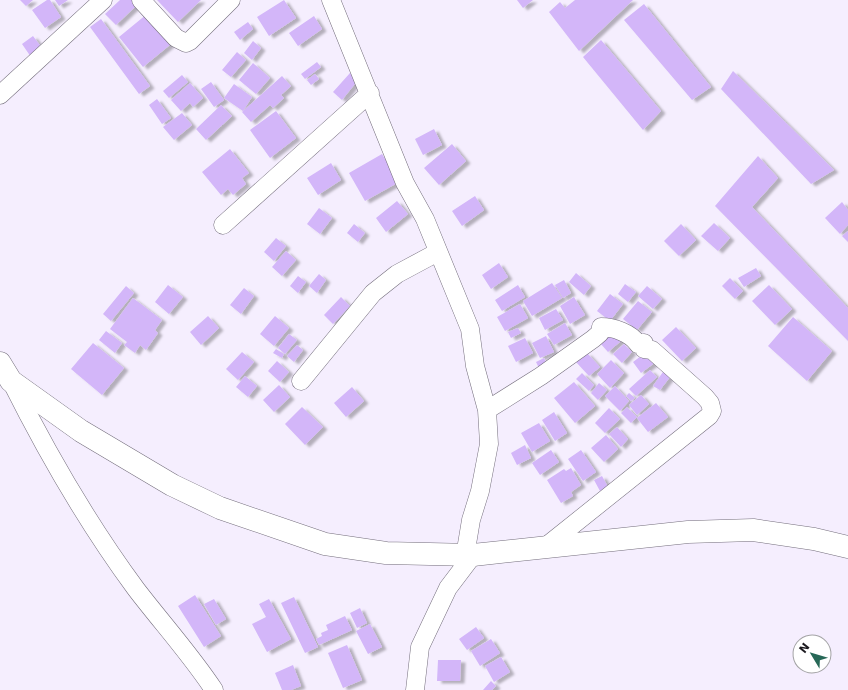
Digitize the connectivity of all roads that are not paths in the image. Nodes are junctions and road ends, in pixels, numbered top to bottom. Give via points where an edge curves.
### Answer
1 (103, 0) edge
2 (141, 0) edge
3 (230, 0) edge
4 (331, 0) edge
5 (370, 93) junction
6 (0, 95) edge
7 (223, 225) dead end
8 (438, 252) junction
9 (6, 372) edge
10 (301, 381) dead end
11 (487, 410) junction
12 (848, 547) edge
13 (544, 548) junction
14 (469, 556) junction
15 (214, 690) edge
16 (415, 690) edge

1 - 6 street
2 - 3 street via 176,38 186,43
4 - 5 street
5 - 7 street
5 - 8 street via 405,183 425,219
8 - 10 street via 397,274 372,293
8 - 11 street via 470,330 475,366
9 - 14 street via 81,432 172,485 220,508 325,544 386,553
9 - 15 street via 37,432 81,506 136,588
11 - 13 street via 593,339 600,333 601,327 612,327 638,344 644,344 644,349 652,350 710,404 712,411 709,416
11 - 14 street via 489,444 480,491 470,520
12 - 13 street via 753,530 688,532
13 - 14 street
14 - 16 street via 448,588 420,647

